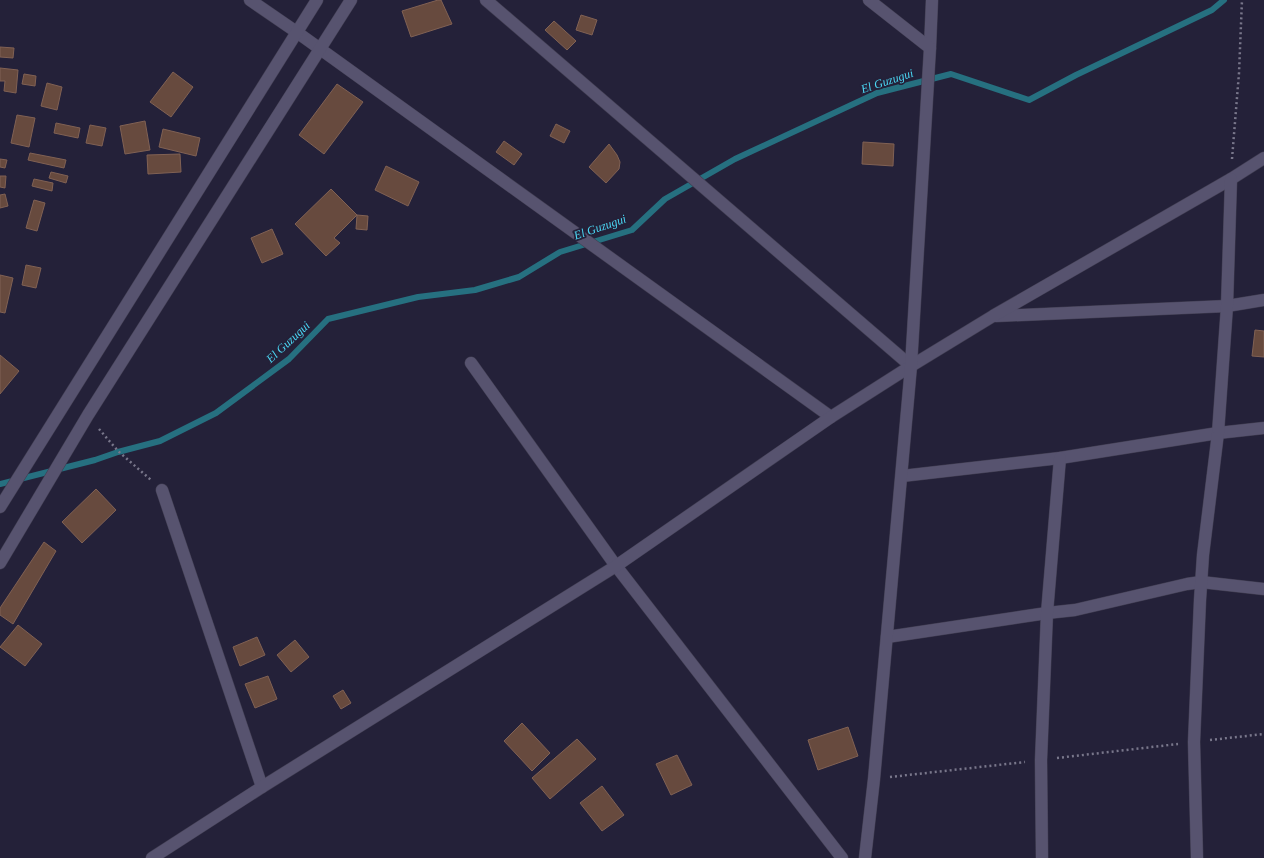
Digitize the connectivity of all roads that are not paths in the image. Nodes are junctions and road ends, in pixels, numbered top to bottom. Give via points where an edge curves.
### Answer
1 (250, 0) edge
2 (317, 0) edge
3 (351, 0) edge
4 (486, 0) edge
5 (869, 0) edge
6 (932, 0) edge
7 (298, 33) junction
8 (930, 48) junction
9 (321, 50) junction
10 (1264, 158) edge
11 (1231, 179) junction
12 (1264, 300) edge
13 (1227, 306) junction
14 (992, 316) junction
15 (471, 363) dead end
16 (911, 366) junction
17 (831, 417) junction
18 (1264, 428) edge
19 (1218, 434) junction
20 (1060, 458) junction
21 (902, 476) junction
22 (162, 490) road end
23 (0, 507) edge
24 (0, 563) edge
25 (616, 566) junction
26 (1201, 582) junction
27 (1264, 589) edge
28 (1048, 612) junction
29 (887, 637) junction
30 (262, 787) junction
31 (152, 858) edge
32 (842, 858) edge
33 (865, 858) edge
34 (1042, 858) edge
35 (1198, 858) edge

1 - 7 street
2 - 7 street
3 - 9 street
4 - 16 street
5 - 8 street
6 - 8 street
7 - 9 street
7 - 23 street
8 - 16 street
9 - 17 street
9 - 24 street via 88,415
10 - 11 street
11 - 13 street
11 - 14 street
12 - 13 street
13 - 14 street
13 - 19 street
14 - 16 street
15 - 25 street
16 - 17 street
16 - 21 street
17 - 25 street
18 - 19 street
19 - 20 street
19 - 26 street
20 - 21 street
20 - 28 street
21 - 29 street
22 - 30 street
25 - 30 street
25 - 32 street
26 - 27 street
26 - 28 street via 1075,610
26 - 35 street via 1194,742
28 - 29 street
28 - 34 street via 1041,760
29 - 33 street
30 - 31 street

